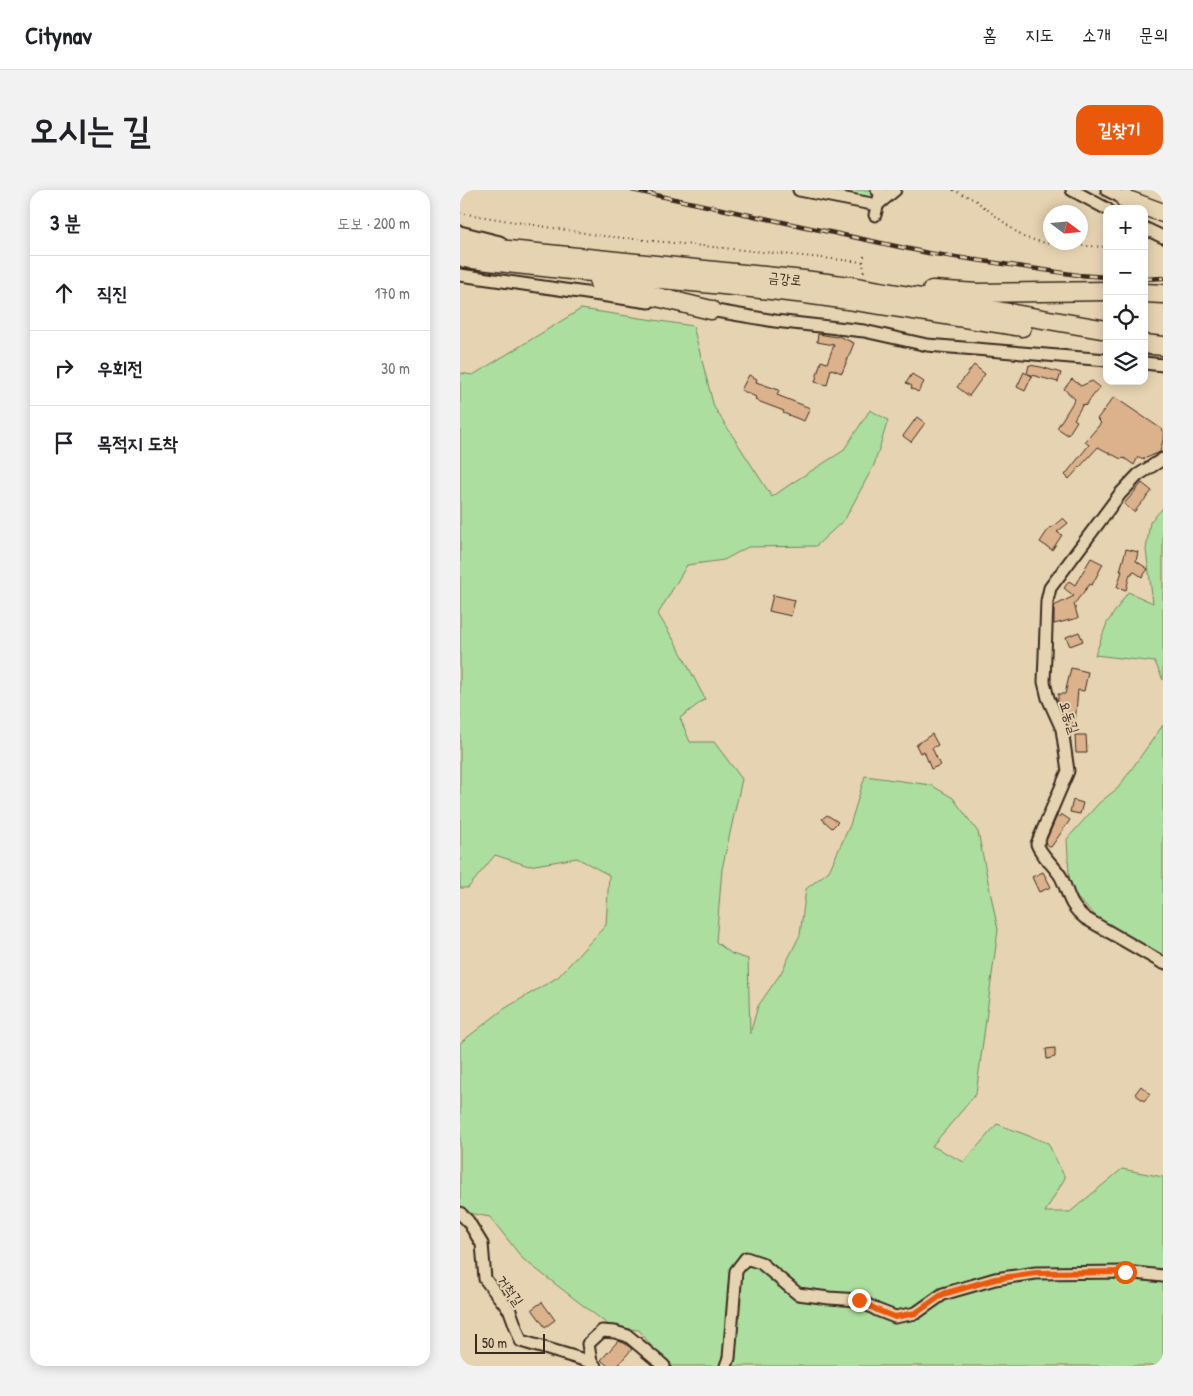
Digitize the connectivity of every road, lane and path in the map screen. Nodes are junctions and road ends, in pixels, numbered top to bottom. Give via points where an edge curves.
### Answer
1 (799, 190) edge
2 (878, 190) edge
3 (895, 190) edge
4 (953, 190) edge
5 (1072, 190) edge
6 (1107, 190) edge
7 (1125, 199) junction
8 (1136, 205) edge
9 (1103, 207) edge
10 (876, 210) junction
11 (1148, 211) edge
12 (460, 213) edge
13 (1163, 213) edge
14 (1163, 219) edge
15 (1148, 230) edge
16 (460, 232) edge
17 (1163, 238) edge
18 (460, 245) edge
19 (1103, 247) edge
20 (864, 256) dead end
21 (460, 257) edge
22 (590, 259) junction
23 (460, 262) edge
24 (863, 262) junction
25 (460, 274) edge
26 (861, 281) junction
27 (1103, 291) edge
28 (1148, 293) edge
29 (1163, 294) edge
30 (712, 310) junction
31 (1103, 329) edge
32 (1148, 334) edge
33 (1163, 336) edge
34 (1103, 338) edge
35 (1148, 344) edge
36 (1163, 346) edge
37 (1103, 360) edge
38 (1148, 363) edge
39 (1163, 365) edge
40 (1163, 459) edge
41 (1163, 963) edge
42 (460, 1213) edge
43 (1163, 1276) edge
44 (593, 1364) edge
45 (664, 1366) edge
46 (726, 1366) edge

1 - 10 street
2 - 10 street via 881,191
3 - 10 street
4 - 19 path via 975,200 1023,236 1049,244
5 - 9 street
6 - 7 street
7 - 8 street
7 - 13 highway
11 - 14 street
12 - 24 path via 603,236
15 - 17 street
16 - 22 street
18 - 22 highway, 금강로
20 - 24 path
21 - 34 highway, 금강로 via 820,296
22 - 26 highway, 금강로
23 - 30 highway via 576,278
24 - 26 path
25 - 30 street
26 - 27 highway via 977,293
26 - 31 highway, 금강로
28 - 29 highway
30 - 37 street via 864,332 927,345
32 - 33 highway
35 - 36 highway
38 - 39 street
40 - 41 street, 요동길 via 1138,475 1120,494 1050,588 1044,682 1062,729 1068,771 1037,844 1060,876 1076,910
42 - 44 street, 거척길 via 482,1244 485,1279 510,1312 521,1340
43 - 46 street via 1125,1272 1036,1273 995,1279 943,1294 916,1313 895,1317 859,1300 798,1294 761,1263 746,1258 736,1271
44 - 45 street via 588,1344 602,1331 628,1336

